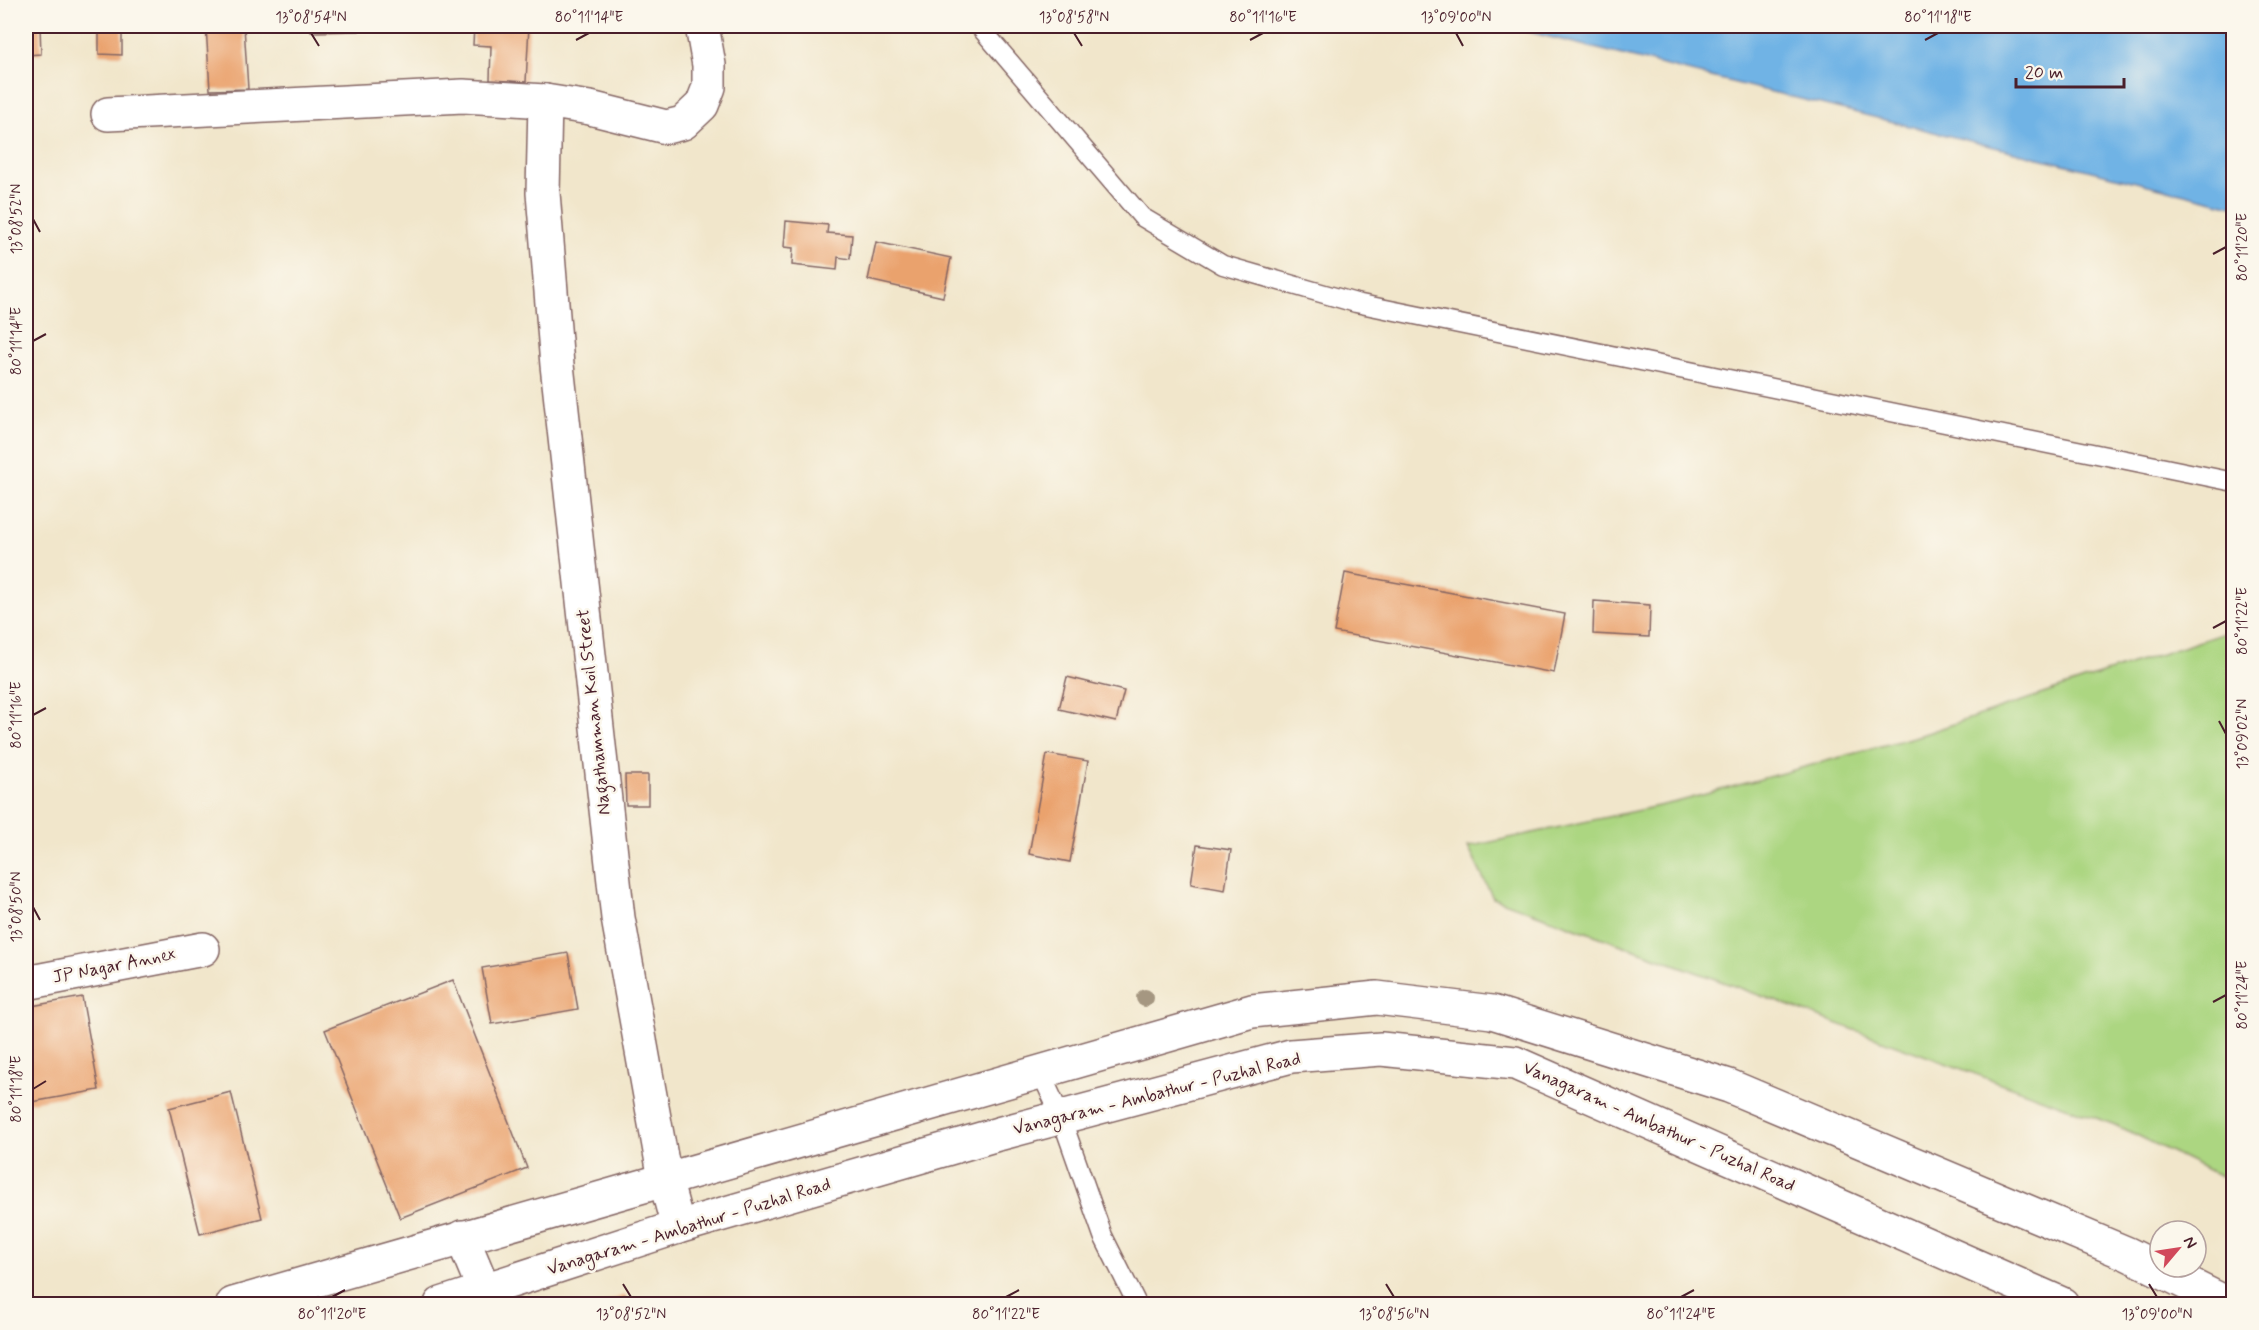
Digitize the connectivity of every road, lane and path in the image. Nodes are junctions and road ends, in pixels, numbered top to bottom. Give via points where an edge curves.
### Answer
1 (702, 26) edge
2 (979, 26) edge
3 (545, 101) junction
4 (108, 114) dead end
5 (2234, 482) edge
6 (203, 949) dead end
7 (26, 983) edge
8 (1040, 1071) junction
9 (1061, 1118) junction
10 (665, 1179) junction
11 (678, 1227) junction
12 (462, 1238) junction
13 (487, 1298) edge
14 (233, 1305) edge
15 (441, 1305) edge
16 (1137, 1305) edge
17 (2062, 1305) edge
18 (2229, 1305) edge

1 - 3 main road via 709,87 702,105 683,123 666,127
2 - 5 lane via 1142,217 1223,265 1356,303
3 - 4 main road via 463,96
3 - 10 main road, Nagathamman Koil Street via 543,193 557,365 618,918
6 - 7 main road, JP Nagar Annex
8 - 9 lane
8 - 10 main road
8 - 18 main road via 1252,1011 1377,998 1492,1012 1729,1086 2128,1254
9 - 11 main road, Vanagaram - Ambathur - Puzhal Road
9 - 16 lane via 1103,1236
9 - 17 main road, Vanagaram - Ambathur - Puzhal Road via 1291,1056 1381,1050 1515,1063
10 - 11 main road, Nagathamman Koil Street
10 - 12 main road
11 - 13 main road, Vanagaram - Ambathur - Puzhal Road
12 - 13 main road
12 - 14 main road
13 - 15 main road, Vanagaram - Ambathur - Puzhal Road

